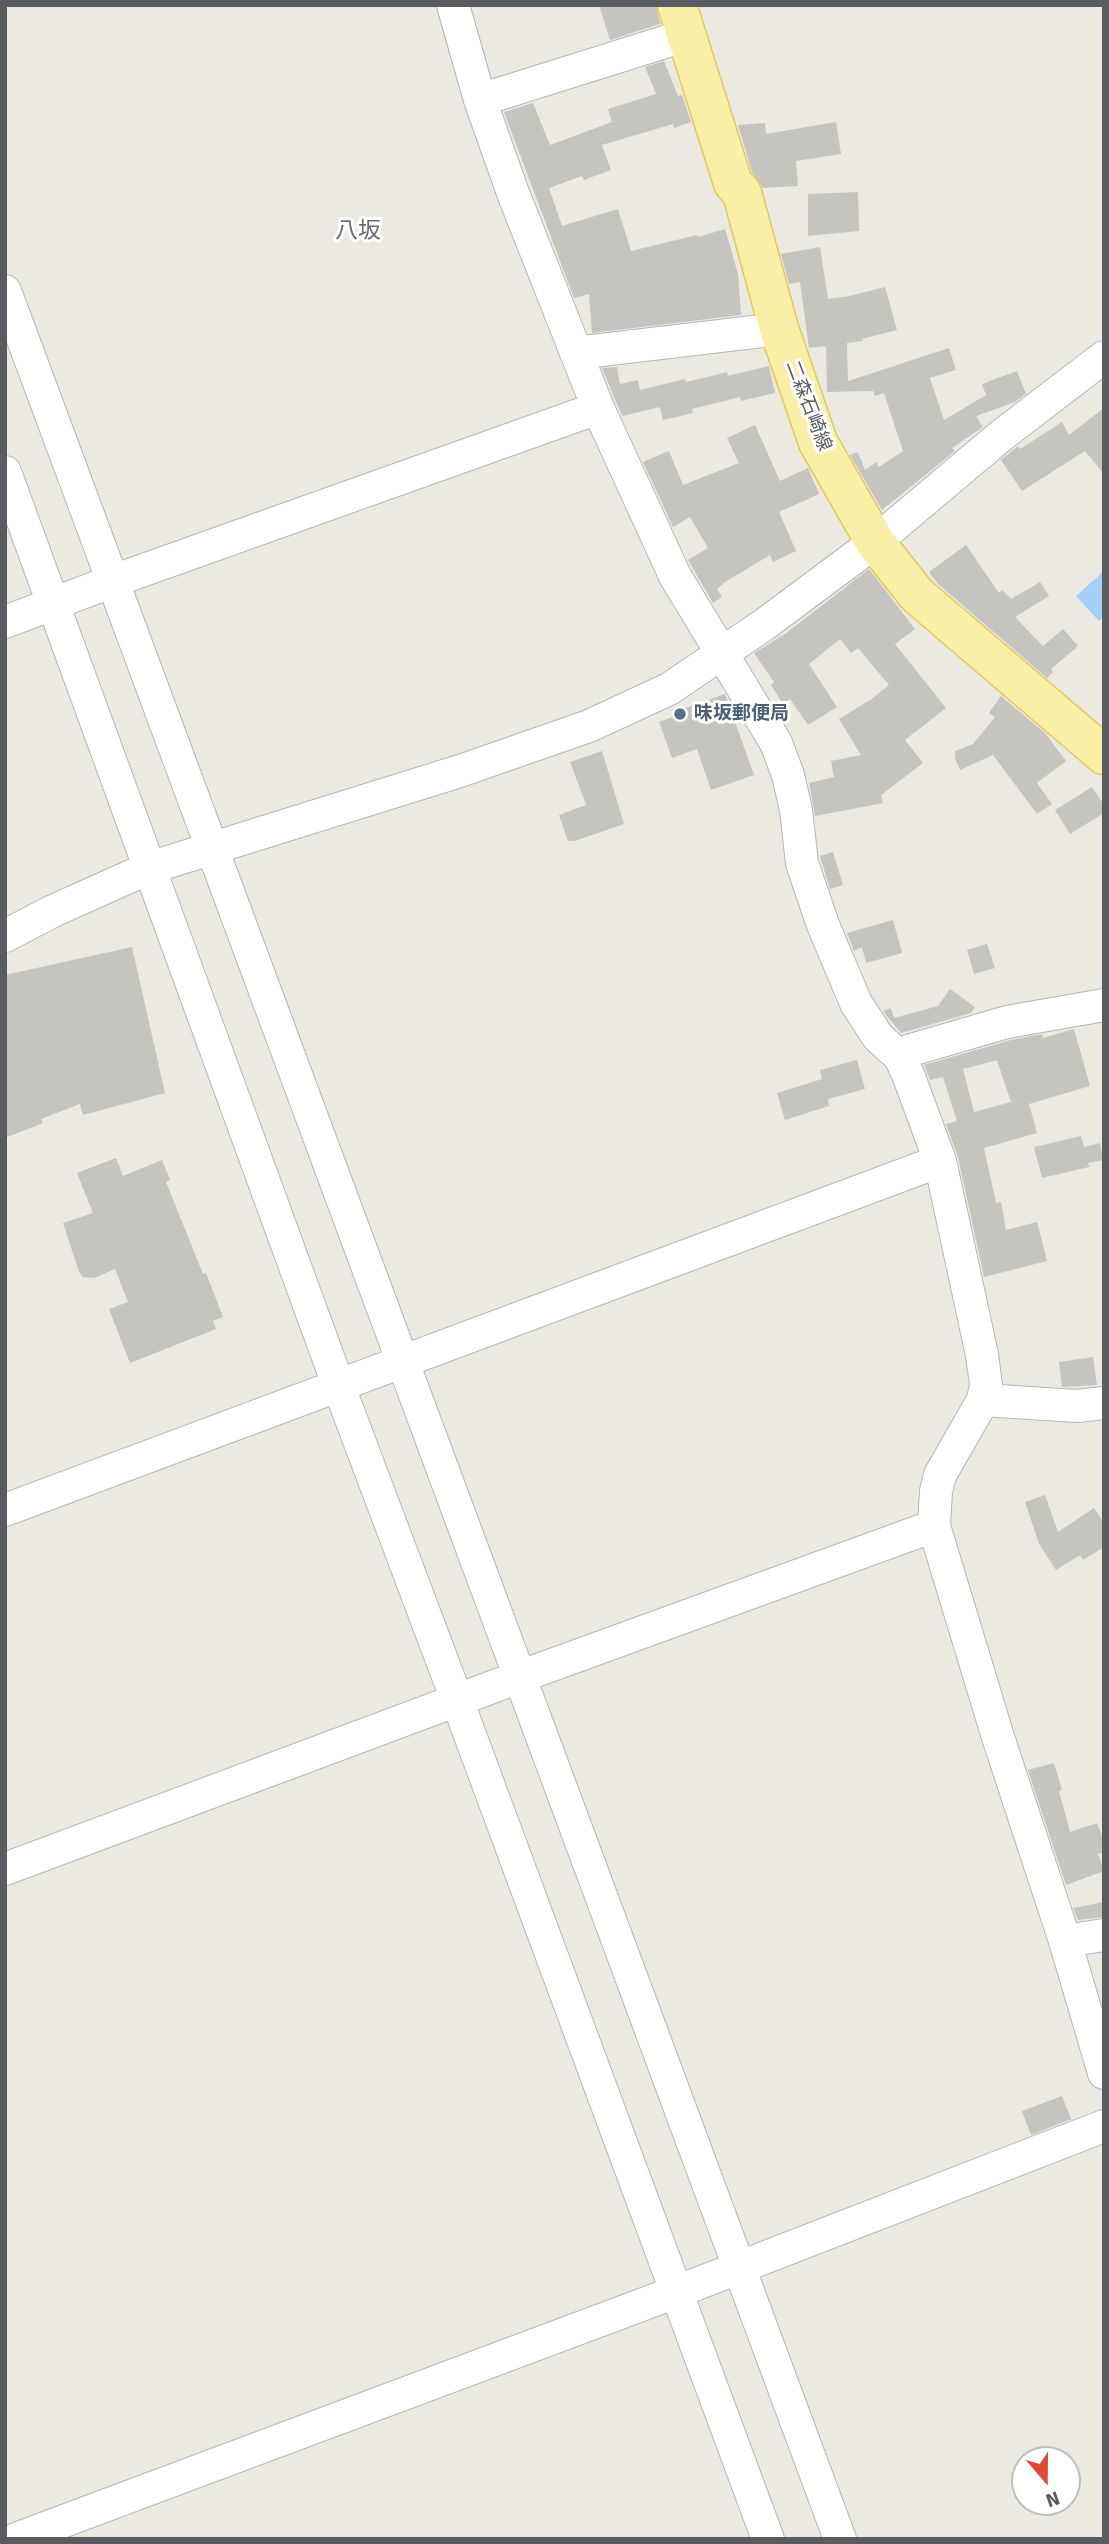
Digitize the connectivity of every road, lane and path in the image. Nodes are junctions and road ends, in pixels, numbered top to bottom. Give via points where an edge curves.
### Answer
1 (453, 5) edge
2 (682, 20) edge
3 (480, 100) junction
4 (5, 291) edge
5 (779, 330) junction
6 (576, 353) junction
7 (1104, 357) edge
8 (598, 408) junction
9 (5, 472) edge
10 (875, 542) junction
11 (113, 580) junction
12 (53, 605) junction
13 (5, 622) edge
14 (721, 654) junction
15 (1104, 755) edge
16 (211, 847) junction
17 (149, 868) junction
18 (5, 936) edge
19 (1104, 1005) edge
20 (900, 1057) junction
21 (940, 1161) junction
22 (402, 1363) junction
23 (339, 1387) junction
24 (983, 1400) junction
25 (1104, 1403) edge
26 (5, 1510) edge
27 (934, 1526) junction
28 (519, 1677) junction
29 (457, 1700) junction
30 (5, 1869) edge
31 (1104, 1935) edge
32 (1065, 1941) junction
33 (1104, 2073) edge
34 (1104, 2126) edge
35 (738, 2268) junction
36 (676, 2292) junction
37 (16, 2539) edge
38 (768, 2539) edge
39 (840, 2539) edge

1 - 3 street
2 - 3 street
2 - 5 main road, 二森石崎線 via 733,183 742,193
3 - 6 street
4 - 11 street
5 - 6 street
5 - 10 main road, 二森石崎線 via 818,442
6 - 8 street
7 - 10 street
8 - 11 street
8 - 14 street via 675,576
9 - 12 street
10 - 14 street
10 - 15 main road, 二森石崎線 via 917,595
11 - 12 street
11 - 16 street
12 - 13 street
12 - 17 street
14 - 16 street via 669,689 589,726 460,771
14 - 20 street via 776,743 796,810 802,863 848,988 878,1037
16 - 17 street
16 - 22 street
17 - 18 street
17 - 23 street
19 - 20 street via 1007,1022
20 - 21 street
21 - 22 street
21 - 24 street via 982,1355
22 - 23 street
22 - 28 street
23 - 26 street
23 - 29 street
24 - 25 street via 1077,1406
24 - 27 street via 940,1475
27 - 28 street
27 - 32 street
28 - 29 street
28 - 35 street
29 - 30 street
29 - 36 street
31 - 32 street
32 - 33 street
34 - 35 street
35 - 36 street
35 - 39 street
36 - 37 street
36 - 38 street

